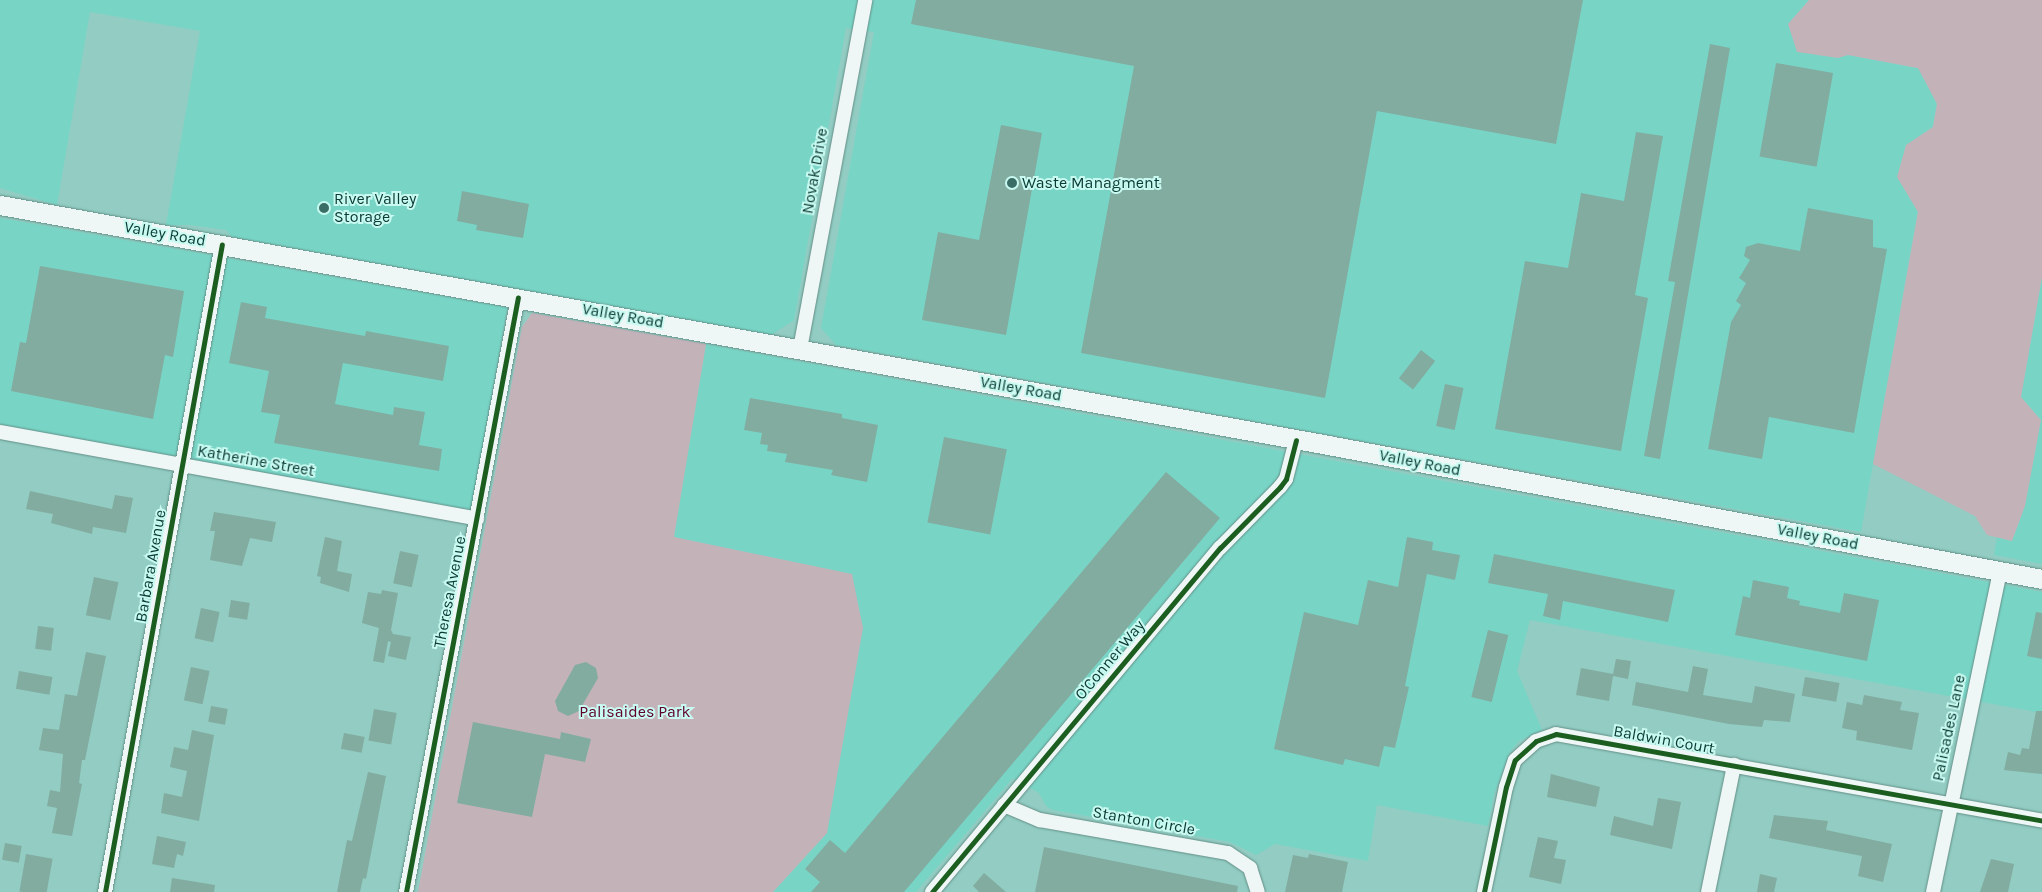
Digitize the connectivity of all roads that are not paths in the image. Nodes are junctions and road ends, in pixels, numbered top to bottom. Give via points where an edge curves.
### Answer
1 (865, 0) edge
2 (0, 204) edge
3 (222, 244) junction
4 (518, 297) junction
5 (800, 349) junction
6 (0, 432) edge
7 (1296, 440) junction
8 (182, 465) junction
9 (476, 519) junction
10 (2000, 571) junction
11 (2042, 579) edge
12 (1734, 765) junction
13 (1950, 804) junction
14 (1004, 805) junction
15 (2042, 821) edge
16 (105, 892) edge
17 (406, 892) edge
18 (932, 892) edge
19 (1258, 892) edge
20 (1484, 892) edge
21 (1708, 892) edge
22 (1933, 892) edge

1 - 5 street, Novak Drive
2 - 3 main road, Valley Road
3 - 4 main road, Valley Road
3 - 8 street, Barbara Avenue
4 - 5 main road, Valley Road
4 - 9 street, Theresa Avenue
5 - 7 main road, Valley Road
6 - 8 street, Katherine Street
7 - 10 main road, Valley Road
7 - 14 street, O'Conner Way via 1286,479 1280,487 1220,548
8 - 9 street, Katherine Street
8 - 16 street, Barbara Avenue
9 - 17 street, Theresa Avenue
10 - 11 main road, Valley Road
10 - 13 street, Palisades Lane
12 - 13 street, Baldwin Court
12 - 20 street, Baldwin Court via 1571,736 1544,737 1521,753 1511,771
12 - 21 street
13 - 15 street, Baldwin Court
13 - 22 street, Palisades Lane
14 - 18 street, O'Conner Way
14 - 19 street, Stanton Circle via 1040,820 1228,854 1250,868

